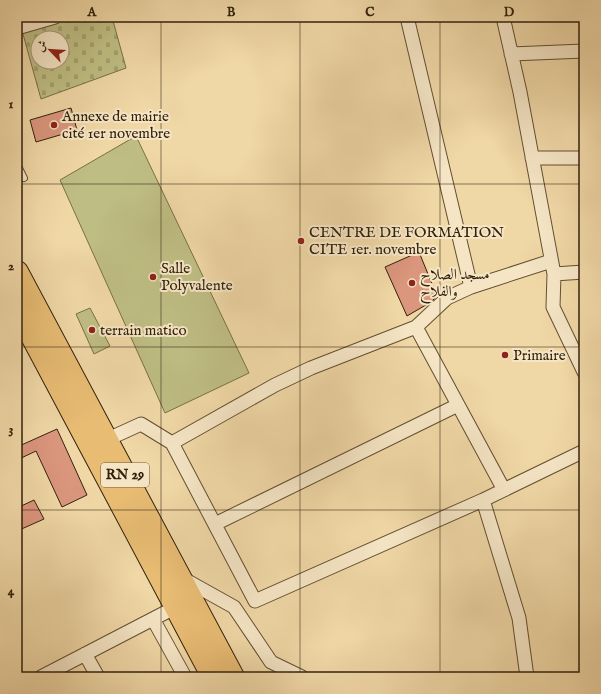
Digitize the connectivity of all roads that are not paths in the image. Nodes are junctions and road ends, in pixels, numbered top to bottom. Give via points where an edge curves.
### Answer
1 (55, 17) edge
2 (407, 17) edge
3 (503, 17) edge
4 (17, 28) edge
5 (584, 51) edge
6 (511, 54) junction
7 (532, 158) junction
8 (584, 158) edge
9 (17, 164) edge
10 (24, 178) dead end
11 (552, 268) junction
12 (17, 272) edge
13 (584, 272) edge
14 (471, 287) junction
15 (17, 308) edge
16 (416, 327) junction
17 (584, 372) edge
18 (458, 405) junction
19 (106, 440) junction
20 (172, 443) junction
21 (584, 451) edge
22 (504, 490) junction
23 (483, 500) junction
24 (215, 524) junction
25 (180, 578) junction
26 (176, 607) junction
27 (153, 619) junction
28 (85, 654) junction
29 (41, 677) edge
30 (98, 677) edge
31 (184, 677) edge
32 (212, 677) edge
33 (233, 677) edge
34 (302, 677) edge
35 (527, 677) edge

1 - 4 street
2 - 14 street
3 - 6 street
5 - 6 street
6 - 7 street
7 - 8 street
7 - 11 street
9 - 10 lane
11 - 13 street
11 - 14 street
11 - 17 street via 553,307
12 - 19 highway, RN 29
14 - 16 street via 447,298
15 - 26 highway
16 - 18 street
16 - 20 street via 311,368 275,385
18 - 22 street
18 - 24 street
19 - 20 street via 141,424
19 - 25 highway, RN 29
20 - 24 street
21 - 22 street
22 - 23 street
23 - 24 street via 256,601
23 - 35 street via 519,618
25 - 33 highway, RN 29
25 - 34 street via 234,607 271,662
26 - 27 street
26 - 32 highway
27 - 28 street
27 - 31 street
28 - 29 street
28 - 30 street

